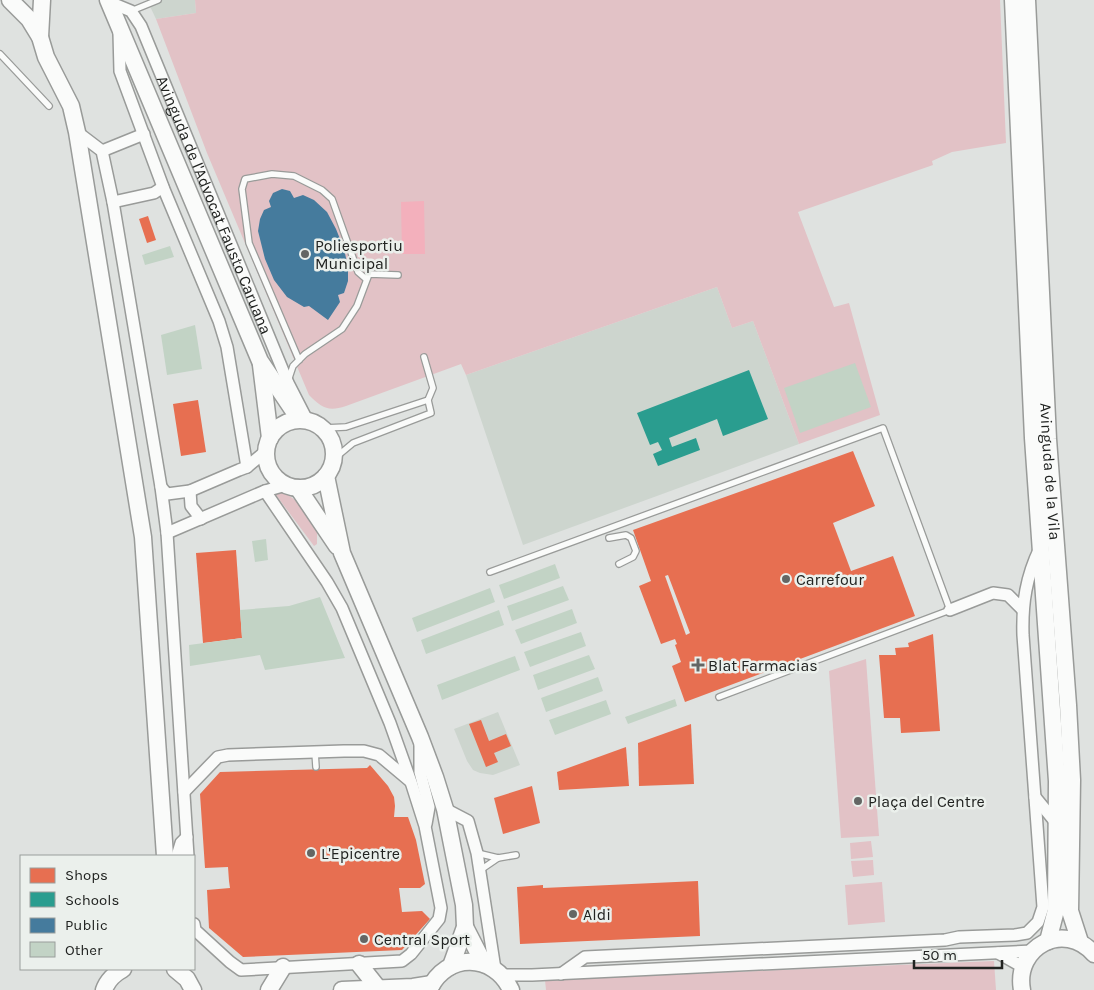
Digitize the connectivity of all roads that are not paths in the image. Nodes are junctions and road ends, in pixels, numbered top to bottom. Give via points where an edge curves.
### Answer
1 (10, 0) edge
2 (42, 0) edge
3 (158, 0) edge
4 (1012, 0) edge
5 (1027, 0) edge
6 (108, 1) edge
7 (131, 11) junction
8 (119, 25) junction
9 (40, 37) junction
10 (0, 54) edge
11 (49, 106) dead end
12 (76, 132) junction
13 (144, 134) junction
14 (102, 150) junction
15 (163, 187) junction
16 (113, 202) junction
17 (398, 275) dead end
18 (366, 280) junction
19 (424, 357) dead end
20 (299, 360) junction
21 (260, 361) junction
22 (279, 363) junction
23 (293, 366) junction
24 (288, 383) junction
25 (428, 400) junction
26 (303, 420) junction
27 (324, 428) junction
28 (268, 444) junction
29 (335, 458) junction
30 (247, 466) junction
31 (326, 476) junction
32 (292, 486) junction
33 (161, 487) junction
34 (190, 491) junction
35 (265, 492) junction
36 (201, 519) junction
37 (167, 533) junction
38 (609, 538) dead end
39 (1041, 546) junction
40 (342, 554) junction
41 (619, 564) dead end
42 (490, 572) dead end
43 (1022, 609) junction
44 (950, 610) junction
45 (719, 697) dead end
46 (420, 737) junction
47 (316, 752) junction
48 (316, 767) dead end
49 (411, 782) junction
50 (184, 792) junction
51 (1034, 797) junction
52 (445, 809) junction
53 (1057, 824) junction
54 (425, 826) junction
55 (187, 837) junction
56 (477, 853) junction
57 (165, 855) edge
58 (178, 855) edge
59 (188, 855) edge
60 (516, 855) dead end
61 (498, 858) junction
62 (480, 871) junction
63 (465, 927) junction
64 (195, 930) edge
65 (945, 940) junction
66 (1048, 941) junction
67 (1080, 942) junction
68 (1032, 951) junction
69 (998, 953) junction
70 (976, 954) junction
71 (1094, 954) edge
72 (359, 964) junction
73 (283, 966) junction
74 (450, 966) junction
75 (1023, 967) junction
76 (493, 969) junction
77 (121, 970) edge
78 (178, 970) edge
79 (561, 974) junction
80 (532, 975) junction
81 (431, 987) edge
82 (378, 988) junction
83 (102, 989) edge
84 (193, 990) edge
85 (269, 990) edge
86 (342, 990) edge
87 (513, 990) edge
88 (1022, 990) edge

1 - 9 street via 29,19
2 - 9 street
3 - 7 lane
4 - 39 street, Avinguda de la Vila
5 - 67 street, Avinguda de la Vila via 1048,439 1071,761 1070,911
6 - 7 street, Avinguda de l'Advocat Fausto Caruana
6 - 8 street, Avinguda de l'Advocat Fausto Caruana
7 - 22 street, Avinguda de l'Advocat Fausto Caruana via 164,78
8 - 13 street via 120,71
8 - 21 street, Avinguda de l'Advocat Fausto Caruana
9 - 12 street via 71,106
10 - 11 lane
12 - 14 street
12 - 57 street via 143,537
13 - 14 street
13 - 15 street
14 - 16 street
15 - 16 street via 154,193
15 - 30 street via 227,347
16 - 33 street
17 - 18 lane via 369,274
18 - 20 lane via 357,306 342,329
18 - 20 lane via 358,272 332,199 322,190 294,176 272,174 245,180 242,189 249,243
19 - 25 lane via 433,388
20 - 23 lane
21 - 26 street, Avinguda de l'Advocat Fausto Caruana
21 - 28 street, Avinguda de l'Advocat Fausto Caruana
22 - 23 lane
22 - 24 street, Avinguda de l'Advocat Fausto Caruana
23 - 24 lane
24 - 26 street, Avinguda de l'Advocat Fausto Caruana
25 - 27 lane via 346,427
25 - 29 lane via 431,413 353,443
26 - 27 street
26 - 28 street via 282,424
27 - 29 street via 333,442
28 - 30 street
28 - 32 street via 267,462 274,476
29 - 31 street
30 - 34 street
31 - 32 street via 314,486
31 - 40 street
32 - 35 street
32 - 40 street
33 - 34 street via 168,494
33 - 37 street
34 - 36 street via 191,506
35 - 36 street
35 - 49 street via 342,608
36 - 37 street
37 - 50 street
38 - 41 lane via 626,535 631,538 636,551 634,558
39 - 43 street, Avinguda de la Vila via 1031,568
39 - 53 street, Avinguda de la Vila via 1056,762
40 - 46 street
42 - 44 lane via 883,428
43 - 44 street via 1008,595 993,593
43 - 51 street, Avinguda de la Vila
44 - 45 lane
46 - 52 street
46 - 54 street via 420,772 428,806
47 - 48 lane
47 - 49 street via 379,754
47 - 50 street via 218,757
49 - 54 street
50 - 55 street
51 - 53 street
51 - 65 street, Avinguda de la Vila via 1043,907 1038,922 1027,933
52 - 56 street via 468,821
52 - 63 street via 464,905
53 - 66 street, Avinguda de la Vila via 1056,910
54 - 72 street via 441,908 439,919 402,961
55 - 58 street via 181,843
55 - 59 street
56 - 61 lane
56 - 62 street
60 - 61 lane
61 - 62 lane
62 - 76 street
63 - 74 street
63 - 76 street
64 - 73 street via 241,970
65 - 70 street via 964,945
65 - 79 street via 585,957
66 - 67 street via 1064,938
66 - 68 street
67 - 71 street
68 - 69 street
68 - 75 street
69 - 70 street
69 - 75 street
70 - 79 street
72 - 73 street
72 - 82 street
73 - 85 street
74 - 76 street via 469,962
74 - 81 street
75 - 88 street
76 - 80 street
76 - 87 street
77 - 83 street
78 - 84 street
79 - 80 street
80 - 87 street
81 - 82 street
82 - 86 street

